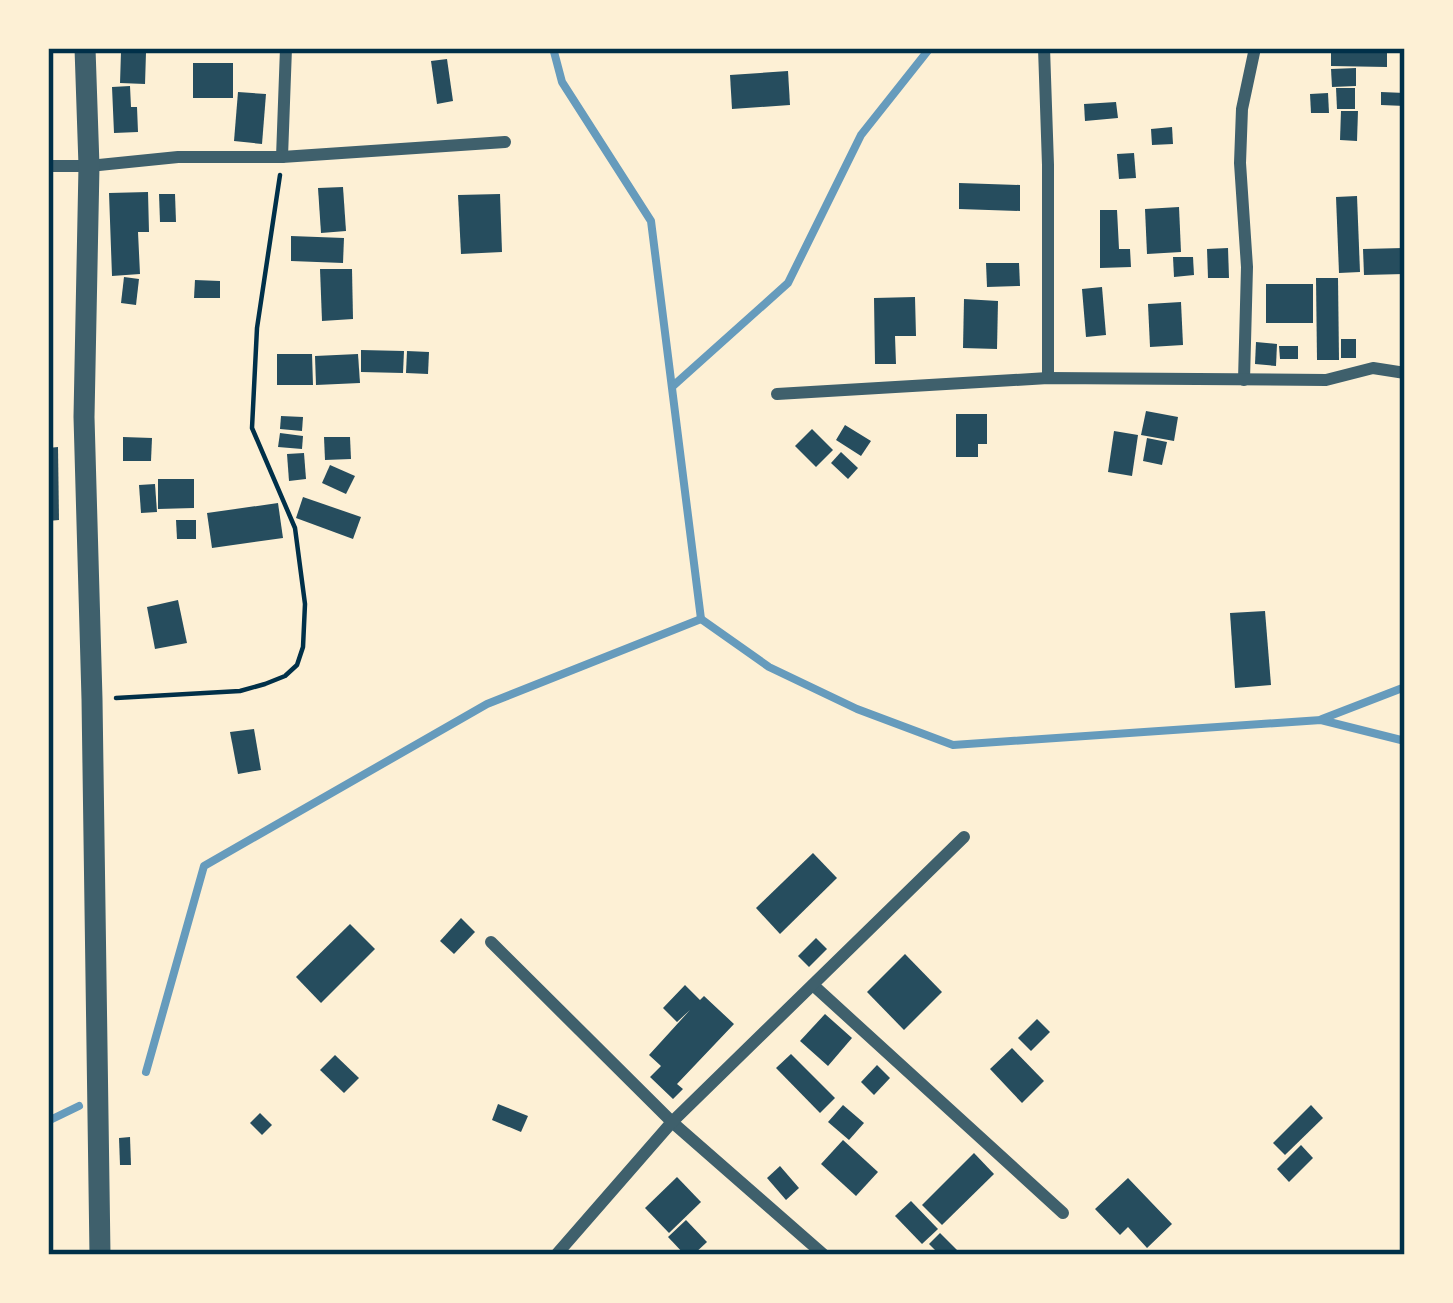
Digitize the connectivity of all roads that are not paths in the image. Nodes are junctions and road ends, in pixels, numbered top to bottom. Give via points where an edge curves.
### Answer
1 (85, 48) edge
2 (286, 48) edge
3 (1044, 48) edge
4 (1255, 48) edge
5 (506, 142) dead end
6 (282, 157) junction
7 (48, 166) edge
8 (89, 166) junction
9 (1405, 373) edge
10 (1048, 378) junction
11 (1244, 380) junction
12 (777, 394) dead end
13 (964, 837) dead end
14 (491, 942) dead end
15 (813, 985) junction
16 (672, 1122) junction
17 (1063, 1213) dead end
18 (100, 1255) edge
19 (556, 1255) edge
20 (824, 1255) edge

1 - 8 street
2 - 6 street
3 - 10 street
4 - 11 street via 1240,163
5 - 6 street
6 - 8 street
7 - 8 street
8 - 18 street via 84,417
9 - 11 street via 1373,368 1326,380
10 - 11 street
10 - 12 street
13 - 15 street
14 - 16 street
15 - 16 street
15 - 17 street
16 - 19 street
16 - 20 street

